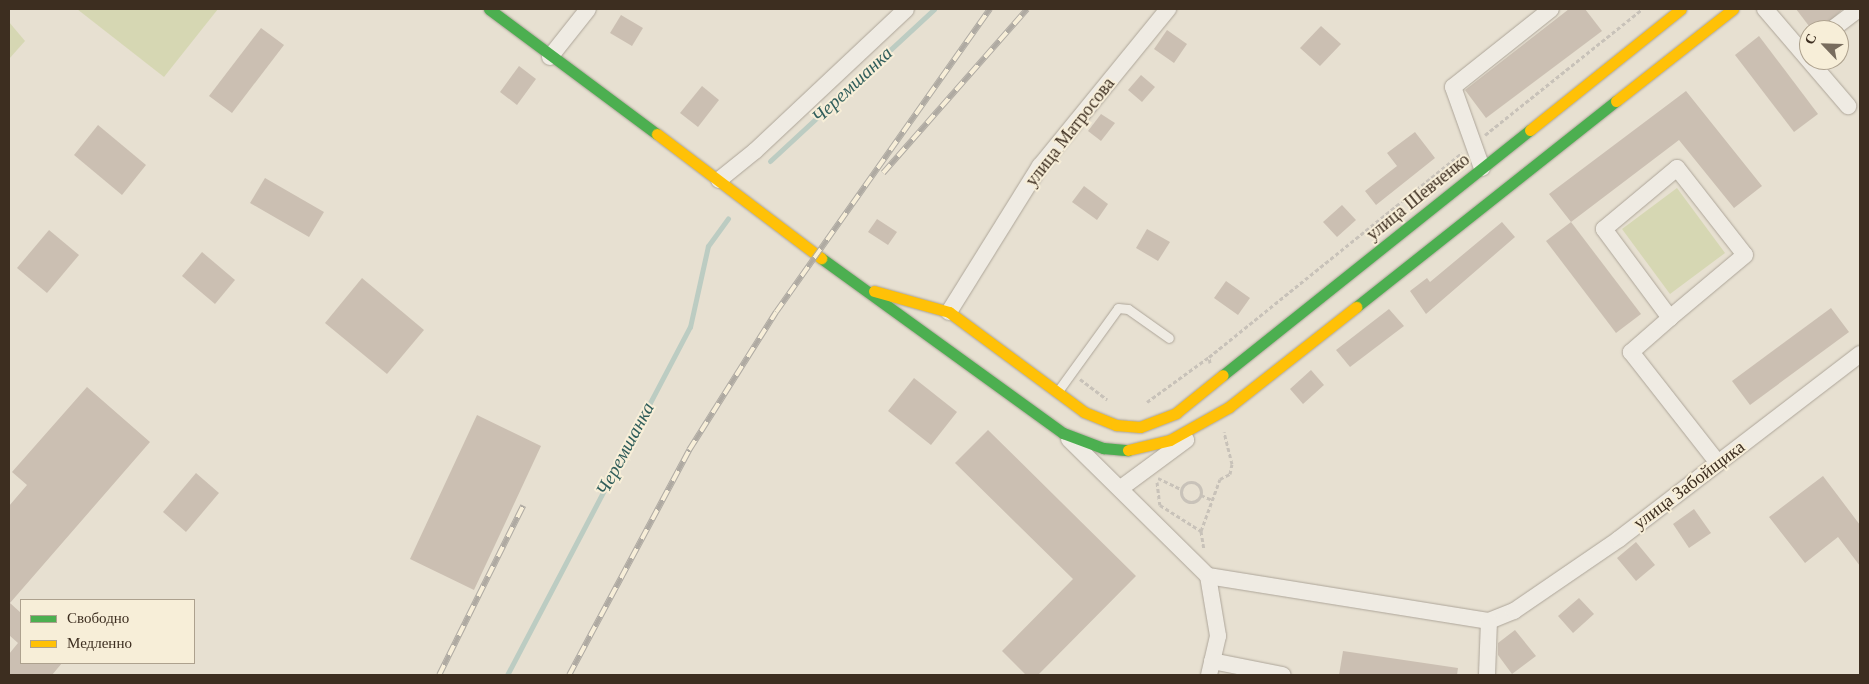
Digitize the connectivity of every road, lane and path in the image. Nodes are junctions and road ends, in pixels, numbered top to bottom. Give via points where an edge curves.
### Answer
1 (489, 9) edge
2 (588, 9) edge
3 (906, 9) edge
4 (1168, 9) edge
5 (1551, 9) edge
6 (1642, 9) edge
7 (1733, 9) edge
8 (1765, 9) edge
9 (1859, 9) edge
10 (1671, 12) edge
11 (1844, 20) edge
12 (1799, 43) edge
13 (550, 57) junction
14 (1821, 70) edge
15 (1848, 106) dead end
16 (1475, 142) junction
17 (1482, 168) junction
18 (723, 183) junction
19 (861, 287) junction
20 (949, 312) junction
21 (1670, 318) junction
22 (1169, 338) dead end
23 (1860, 354) edge
24 (1209, 357) dead end
25 (1071, 373) junction
26 (1058, 392) junction
27 (1115, 405) dead end
28 (1229, 407) junction
29 (1138, 408) dead end
30 (1176, 413) junction
31 (1063, 433) junction
32 (1216, 434) dead end
33 (1718, 463) junction
34 (1163, 472) dead end
35 (1157, 478) junction
36 (1121, 488) junction
37 (1181, 489) junction
38 (1201, 495) junction
39 (1212, 500) junction
40 (1201, 531) junction
41 (1208, 576) junction
42 (1489, 621) junction
43 (1211, 668) edge
44 (1283, 675) edge
45 (1487, 675) edge

1 - 13 main road
2 - 13 street
3 - 18 street
4 - 20 street, улица Матросова via 1040,166
5 - 16 street via 1453,87
6 - 16 path
7 - 28 main road
8 - 12 street
9 - 11 street
10 - 17 main road, улица Шевченко
13 - 18 main road
14 - 15 street
16 - 17 street
17 - 30 main road, улица Шевченко
18 - 19 main road
19 - 20 main road
19 - 31 main road
20 - 26 main road, улица Шевченко
21 - 21 street via 1745,255 1677,168 1604,229
21 - 33 street via 1631,352
22 - 25 lane via 1128,309 1118,308
23 - 33 street, улица Забойщика
24 - 29 path
25 - 26 lane
25 - 27 path
26 - 30 main road, улица Шевченко via 1084,412 1116,425 1140,427
28 - 31 main road via 1170,440 1142,449 1103,448
28 - 36 street
30 - 36 street
31 - 36 street
32 - 39 path via 1223,429 1227,457 1232,464 1230,474 1220,478
33 - 42 street, улица Забойщика via 1619,539 1514,611
34 - 35 path
35 - 37 path
35 - 40 path via 1160,505
36 - 41 street
37 - 38 path via 1181,495 1190,502
37 - 38 path via 1184,484 1195,482
38 - 39 path
39 - 40 path
40 - 41 path
41 - 42 street
41 - 43 street via 1218,636
42 - 45 street
43 - 44 street

